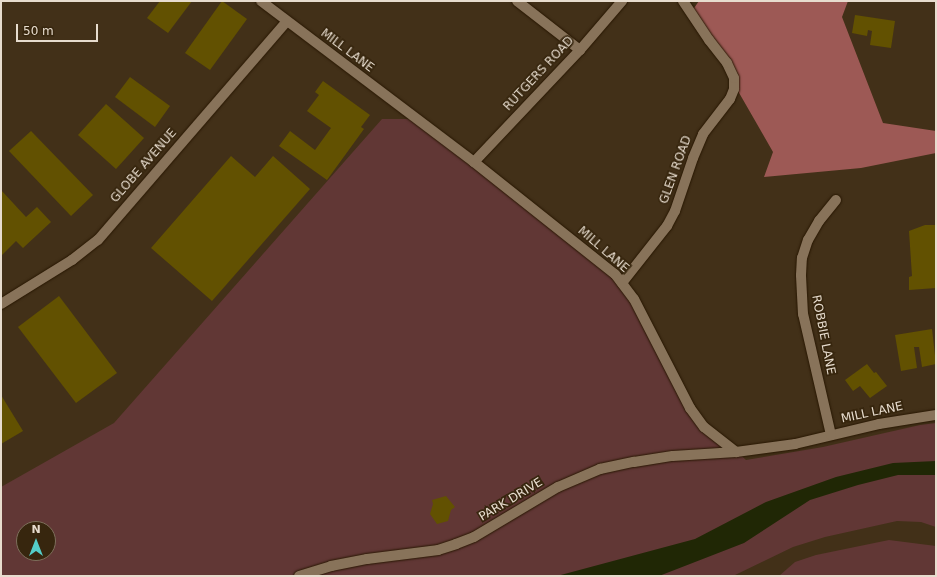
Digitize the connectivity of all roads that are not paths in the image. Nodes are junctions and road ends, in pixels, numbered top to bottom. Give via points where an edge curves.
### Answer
1 (261, 1) edge
2 (517, 1) edge
3 (622, 1) edge
4 (683, 1) edge
5 (287, 21) junction
6 (580, 50) junction
7 (474, 162) junction
8 (836, 200) dead end
9 (622, 283) junction
10 (1, 304) edge
11 (936, 415) edge
12 (831, 435) junction
13 (736, 452) junction
14 (299, 576) edge

1 - 5 street, MILL LANE
2 - 6 street
3 - 6 street, RUTGERS ROAD
4 - 9 street, GLEN ROAD via 727,63 734,78 734,89 730,99 703,134 676,211
5 - 7 street, MILL LANE
5 - 10 street, GLOBE AVENUE via 98,240 72,260
6 - 7 street, RUTGERS ROAD
7 - 9 street, MILL LANE via 597,259
8 - 12 street, ROBBIE LANE via 819,220 808,240 802,258 801,275 804,314
9 - 13 street, MILL LANE via 634,299 690,408 704,427
11 - 12 street, MILL LANE
12 - 13 street, MILL LANE via 795,444
13 - 14 street, PARK DRIVE via 673,456 600,469 558,487 474,537 456,544 438,550 331,566

